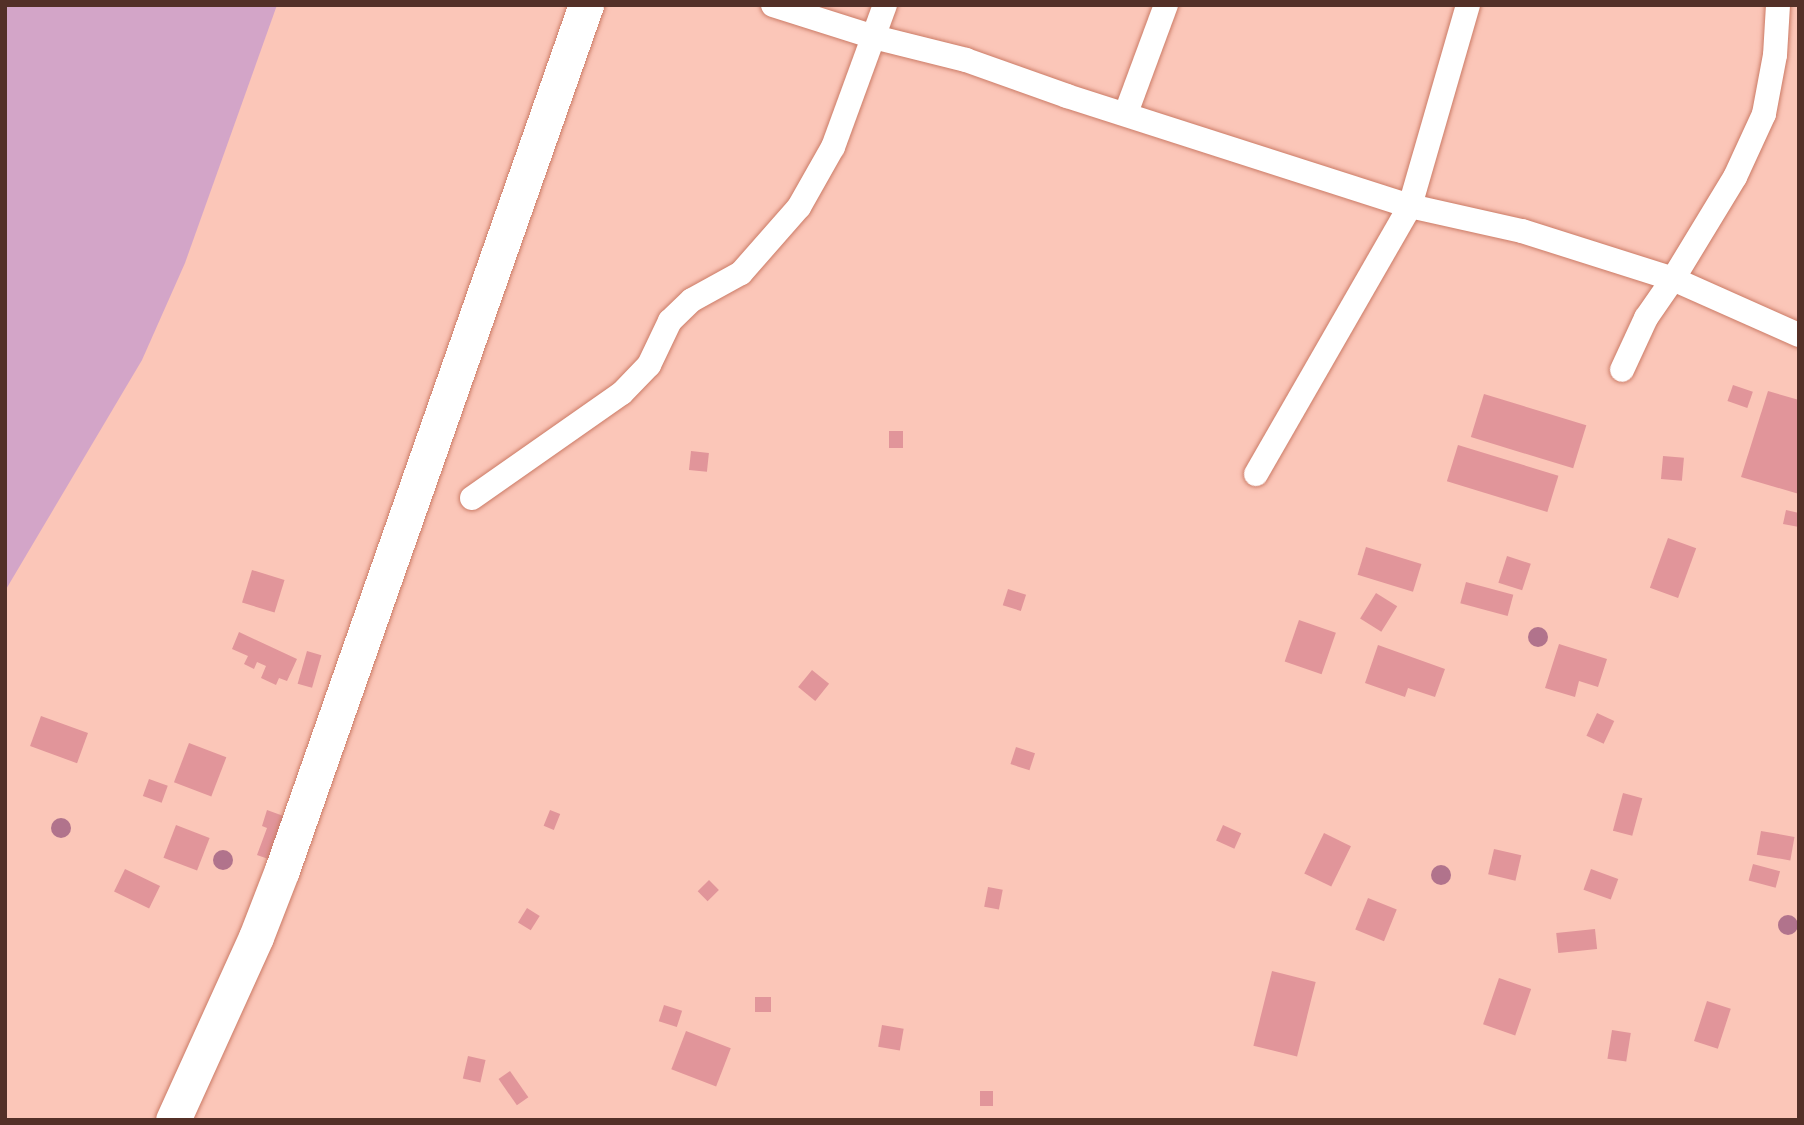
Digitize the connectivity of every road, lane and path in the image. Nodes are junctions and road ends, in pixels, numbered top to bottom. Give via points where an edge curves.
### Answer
1 (586, 5) edge
2 (773, 5) edge
3 (885, 5) edge
4 (1167, 5) edge
5 (1468, 5) edge
6 (1779, 5) edge
7 (874, 37) junction
8 (1126, 113) junction
9 (1410, 206) junction
10 (1673, 279) junction
11 (1799, 335) edge
12 (1622, 369) dead end
13 (1256, 474) dead end
14 (472, 498) dead end
15 (173, 1120) edge

1 - 15 street via 282,870
2 - 7 street
3 - 7 street
4 - 8 street
5 - 9 street
6 - 10 street via 1764,114 1735,177
7 - 8 street via 966,60
7 - 14 street via 833,147 799,207 741,273 692,300 670,321 649,365 622,394
8 - 9 street
9 - 10 street via 1522,231
9 - 13 street
10 - 11 street
10 - 12 street via 1646,318

